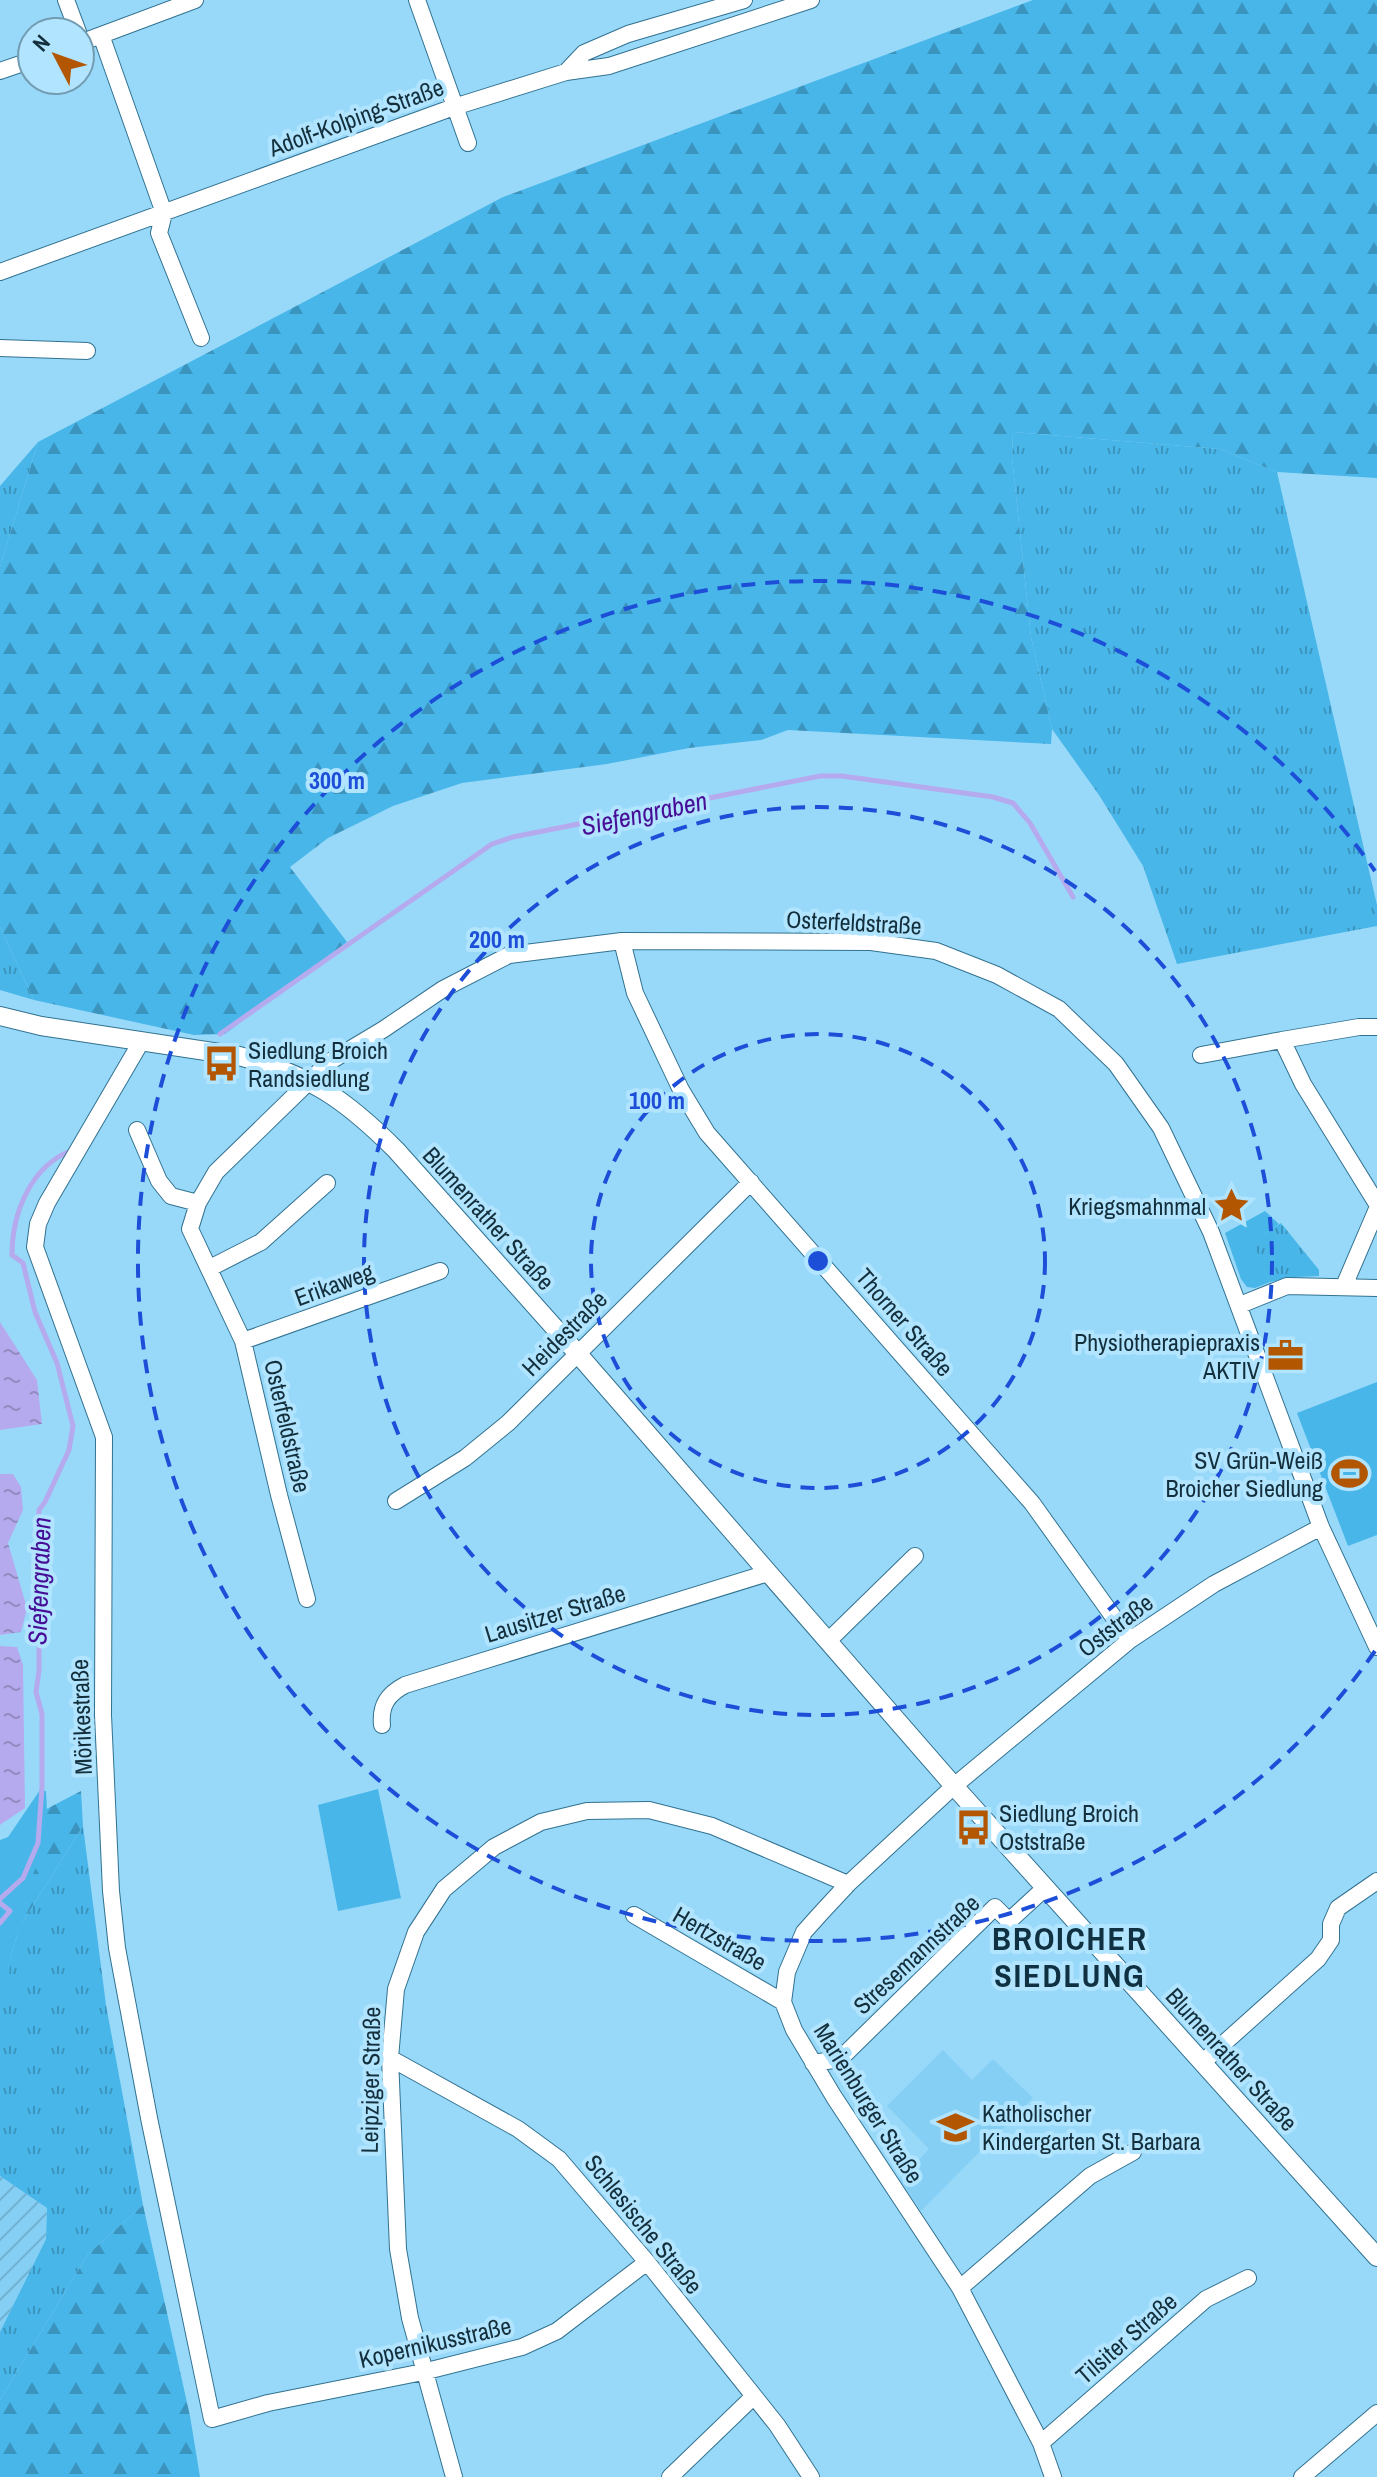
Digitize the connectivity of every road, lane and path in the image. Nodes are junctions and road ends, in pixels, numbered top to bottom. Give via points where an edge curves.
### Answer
1 (195, 0) edge
2 (417, 0) edge
3 (744, 0) edge
4 (811, 0) edge
5 (785, 5) edge
6 (101, 35) junction
7 (96, 36) edge
8 (566, 72) junction
9 (454, 107) junction
10 (468, 143) dead end
11 (164, 213) junction
12 (0, 272) edge
13 (201, 338) dead end
14 (0, 348) edge
15 (87, 351) dead end
16 (622, 941) junction
17 (0, 1016) edge
18 (1377, 1027) edge
19 (1282, 1040) junction
20 (141, 1042) junction
21 (1201, 1055) dead end
22 (309, 1080) junction
23 (137, 1130) dead end
24 (751, 1182) junction
25 (327, 1183) dead end
26 (198, 1203) junction
27 (1377, 1207) edge
28 (210, 1268) junction
29 (440, 1271) dead end
30 (1344, 1286) junction
31 (1377, 1288) edge
32 (1240, 1305) junction
33 (243, 1341) junction
34 (578, 1354) junction
35 (396, 1501) dead end
36 (1321, 1527) junction
37 (915, 1556) dead end
38 (768, 1573) junction
39 (307, 1599) dead end
40 (1130, 1640) junction
41 (828, 1641) junction
42 (1377, 1647) edge
43 (382, 1725) dead end
44 (954, 1786) junction
45 (1377, 1881) edge
46 (848, 1884) junction
47 (1045, 1888) junction
48 (634, 1915) dead end
49 (783, 2002) junction
50 (390, 2058) junction
51 (1203, 2062) junction
52 (813, 2063) junction
53 (1133, 2152) dead end
54 (1377, 2257) edge
55 (647, 2262) junction
56 (1248, 2278) dead end
57 (960, 2288) junction
58 (423, 2372) junction
59 (754, 2396) junction
60 (1377, 2413) edge
61 (212, 2419) joint
62 (1041, 2443) junction
63 (454, 2477) edge
64 (670, 2477) edge
65 (811, 2477) edge
66 (1053, 2477) edge
67 (1302, 2477) edge

1 - 6 street
2 - 9 street
3 - 8 street, Adolf-Kolping-Straße via 616,39 584,53
4 - 5 street, Adolf-Kolping-Straße
5 - 8 street, Adolf-Kolping-Straße via 609,66
6 - 7 street
6 - 11 street
8 - 9 street, Adolf-Kolping-Straße
9 - 10 street
9 - 11 street, Adolf-Kolping-Straße
11 - 12 street, Adolf-Kolping-Straße
11 - 13 street via 159,233
14 - 15 street
16 - 22 street, Osterfeldstraße via 509,955 443,989
16 - 24 street, Thorner Straße via 635,993 681,1090 707,1133
16 - 32 street, Osterfeldstraße via 871,942 936,951 997,975 1059,1009 1116,1064 1161,1128
17 - 20 street, Blumenrather Straße
18 - 19 street
19 - 21 street
19 - 27 street
20 - 22 street, Blumenrather Straße via 239,1056
20 - 61 street, Mörikestraße via 47,1203 35,1247 104,1437 103,1715 117,1948
22 - 26 street, Osterfeldstraße via 216,1172
22 - 34 street, Blumenrather Straße via 364,1119 396,1150
23 - 26 street via 171,1196
24 - 34 street, Heidestraße
24 - 40 street, Thorner Straße via 1032,1503
25 - 28 street via 261,1242
26 - 28 street, Osterfeldstraße via 190,1229
27 - 30 street
28 - 33 street, Osterfeldstraße
29 - 33 street, Erikaweg
30 - 31 street
30 - 32 street via 1287,1286
32 - 36 street, Osterfeldstraße
33 - 39 street, Osterfeldstraße
34 - 35 street, Heidestraße via 465,1458
34 - 38 street, Blumenrather Straße
36 - 40 street, Oststraße via 1214,1584
36 - 42 street, Osterfeldstraße
37 - 41 street
38 - 41 street, Blumenrather Straße
38 - 43 street, Lausitzer Straße via 405,1685 383,1706
40 - 44 street, Oststraße
41 - 44 street, Blumenrather Straße
44 - 46 street
44 - 47 street, Blumenrather Straße
45 - 51 street via 1338,1908 1331,1940 1318,1959
46 - 49 street via 804,1932 787,1972
46 - 50 street, Leipziger Straße via 712,1826 649,1810 587,1811 541,1822 494,1847 444,1889 416,1932 396,1989
47 - 51 street, Blumenrather Straße
47 - 52 street, Stresemannstraße via 1009,1921 995,1907 840,2059
48 - 49 street, Hertzstraße
49 - 52 street, Marienburger Straße
50 - 55 street, Schlesische Straße via 518,2129 559,2159
50 - 58 street, Leipziger Straße via 398,2249
51 - 54 street, Blumenrather Straße
52 - 57 street, Marienburger Straße
53 - 57 street via 1090,2176
55 - 58 street, Kopernikusstraße via 557,2331 522,2347
55 - 59 street, Schlesische Straße
56 - 62 street, Tilsiter Straße via 1206,2299
57 - 62 street, Marienburger Straße
58 - 61 street, Kopernikusstraße
58 - 63 street, Leipziger Straße
59 - 64 street
59 - 65 street, Schlesische Straße
60 - 67 street
62 - 66 street, Marienburger Straße

